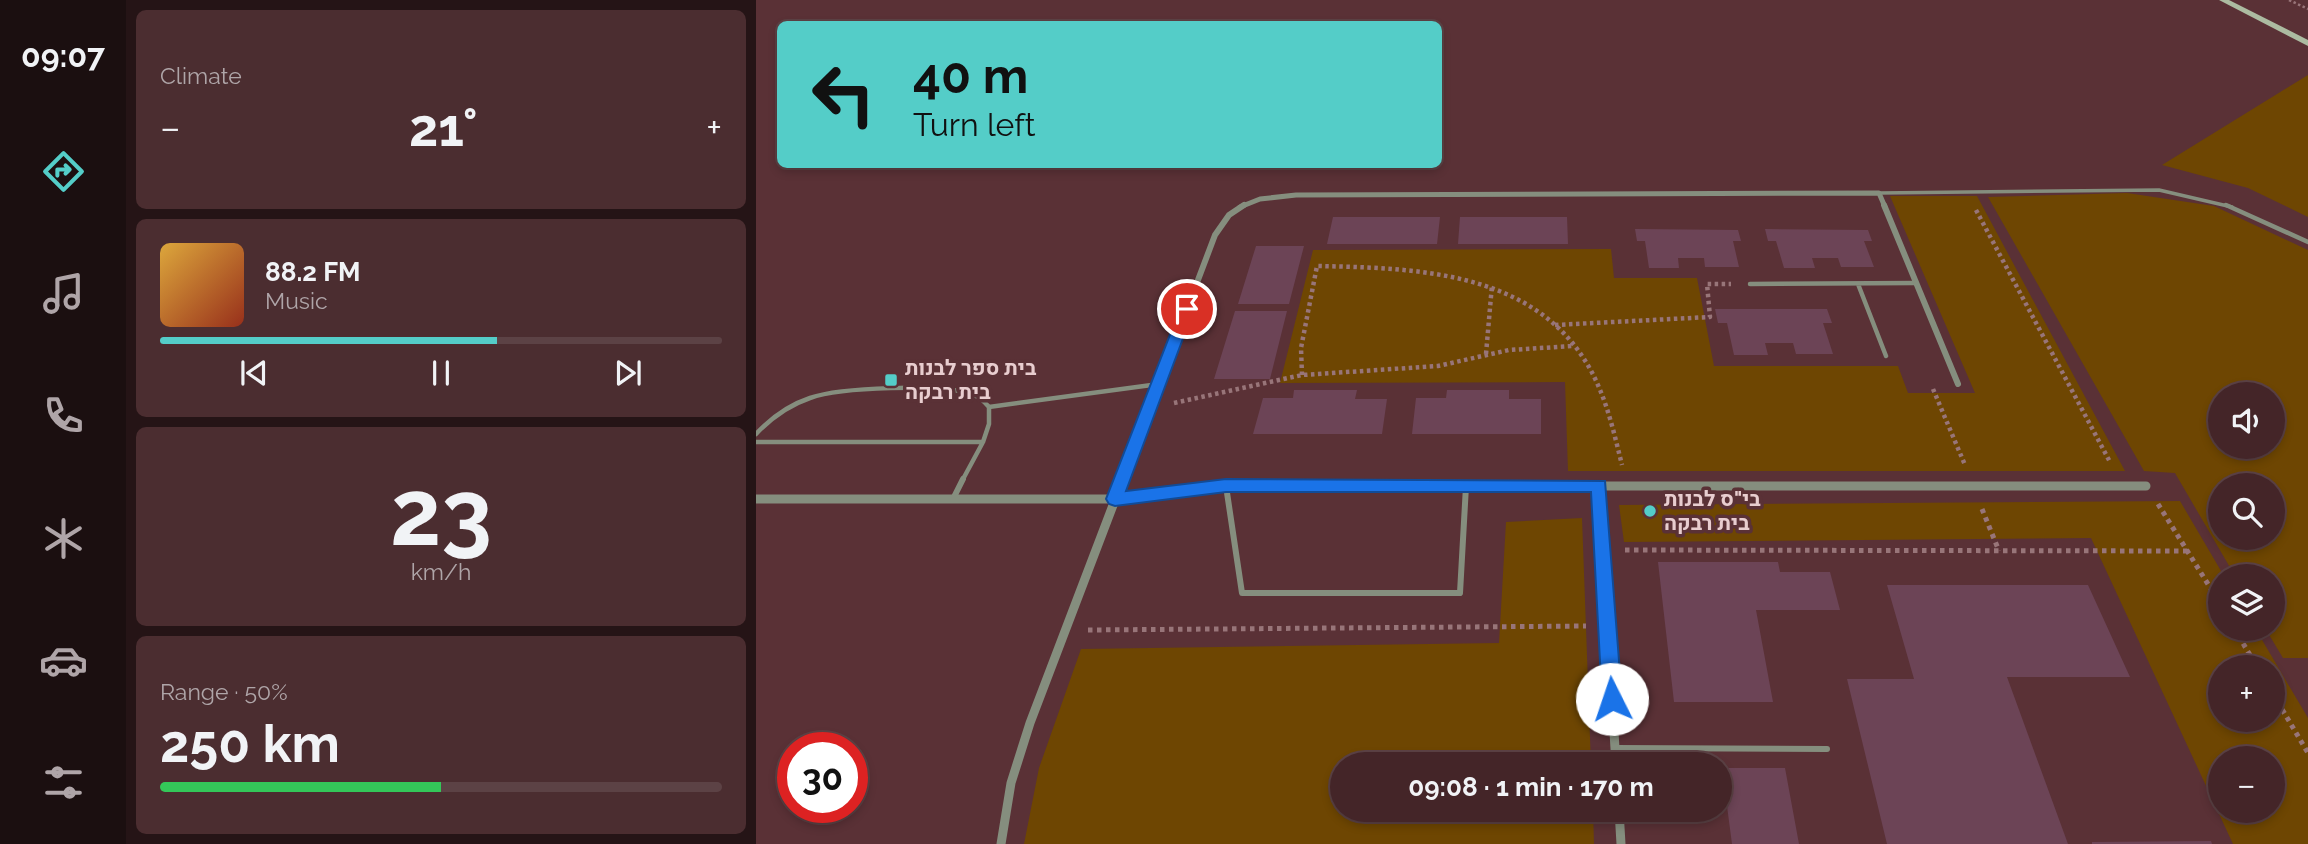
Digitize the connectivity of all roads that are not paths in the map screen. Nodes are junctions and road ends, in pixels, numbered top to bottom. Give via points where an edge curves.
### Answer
1 (2223, 0) edge
2 (2308, 43) edge
3 (1879, 193) junction
4 (2308, 242) edge
5 (1916, 283) junction
6 (1750, 284) road end
7 (1858, 284) junction
8 (1886, 356) dead end
9 (1159, 384) junction
10 (1958, 384) road end
11 (989, 407) junction
12 (756, 434) edge
13 (756, 442) edge
14 (983, 442) junction
15 (1226, 486) junction
16 (1466, 486) junction
17 (1599, 486) junction
18 (2146, 486) road end
19 (756, 499) edge
20 (953, 499) junction
21 (1115, 499) junction
22 (1615, 748) junction
23 (1827, 749) dead end
24 (1615, 752) edge
25 (1620, 822) edge
26 (1001, 844) edge
27 (1621, 844) edge

1 - 2 main road
3 - 4 lane via 2132,188 2175,192 2251,215
3 - 5 street
3 - 9 street via 1265,198 1241,206 1219,226
5 - 7 lane
5 - 10 street
6 - 7 lane
7 - 8 lane
9 - 11 lane
9 - 21 street
11 - 12 lane via 977,397 958,392 833,393 794,404
11 - 14 lane
13 - 14 lane
14 - 20 lane
15 - 16 street
15 - 16 lane via 1242,593 1460,593
15 - 21 street
16 - 17 street
17 - 18 street
17 - 22 street
19 - 20 street
20 - 21 street
21 - 26 street via 1012,779
22 - 23 lane
22 - 24 street
25 - 27 street

